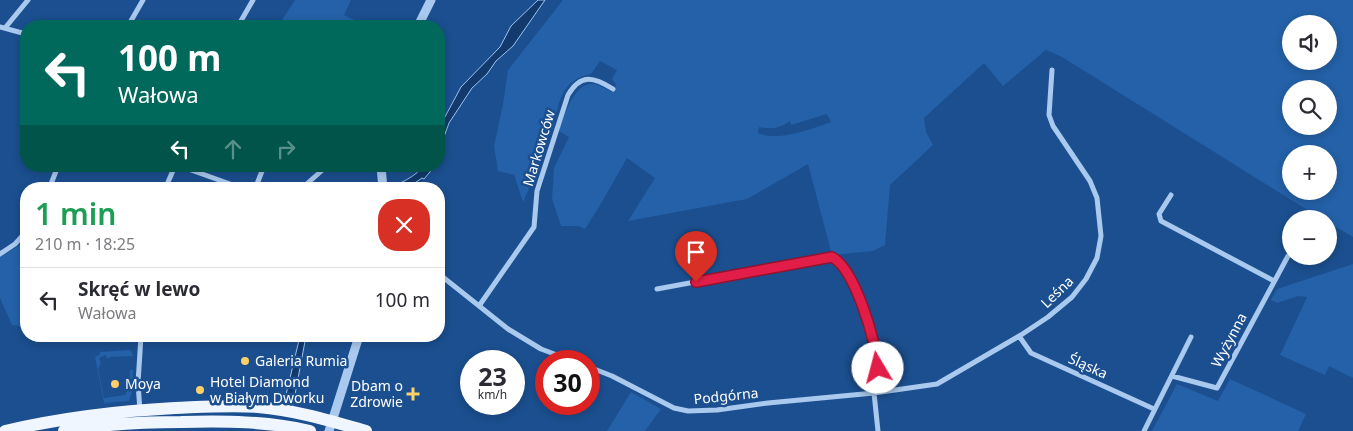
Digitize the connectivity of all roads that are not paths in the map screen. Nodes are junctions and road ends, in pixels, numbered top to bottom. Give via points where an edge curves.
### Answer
1 (28, 0) edge
2 (143, 0) edge
3 (252, 0) edge
4 (431, 0) edge
5 (131, 20) edge
6 (241, 20) edge
7 (421, 20) edge
8 (2, 27) edge
9 (20, 32) edge
10 (1052, 70) dead end
11 (614, 89) dead end
12 (197, 172) edge
13 (320, 172) edge
14 (225, 182) edge
15 (309, 182) edge
16 (1171, 195) dead end
17 (20, 239) edge
18 (0, 254) edge
19 (1283, 265) edge
20 (445, 279) edge
21 (1274, 281) junction
22 (657, 290) dead end
23 (480, 306) junction
24 (1019, 336) junction
25 (1191, 337) dead end
26 (141, 342) edge
27 (357, 342) edge
28 (544, 350) edge
29 (600, 371) edge
30 (1172, 376) junction
31 (874, 393) junction
32 (1154, 409) junction
33 (140, 416) junction
34 (331, 426) edge
35 (5, 431) edge
36 (64, 431) edge
37 (310, 431) edge
38 (366, 431) edge
39 (878, 431) edge
40 (1144, 431) edge

1 - 8 street
2 - 5 street
3 - 6 street
4 - 7 street
8 - 9 street
10 - 24 street, Leśna via 1049,115 1090,181 1097,198 1101,236 1097,258 1077,291 1048,317
11 - 23 street, Markowców via 589,79 578,83 568,95 537,191 534,227
12 - 14 street
13 - 15 street
16 - 21 street via 1160,214 1161,221
17 - 18 street
19 - 21 street
20 - 23 street
21 - 30 street, Wyżynna via 1217,388
22 - 31 street via 832,257 840,261 862,307 876,350 878,368
23 - 28 street via 508,329
24 - 31 street, Leśna via 936,384
24 - 32 street, Śląska via 1031,353
25 - 30 street
26 - 33 street
27 - 34 street
29 - 31 street, Podgórna via 674,408 688,411
30 - 32 street
31 - 39 street
32 - 40 street
33 - 34 main road via 234,406 258,407 306,415
33 - 35 main road via 79,416
33 - 36 main road
33 - 37 main road via 244,421
34 - 38 main road

